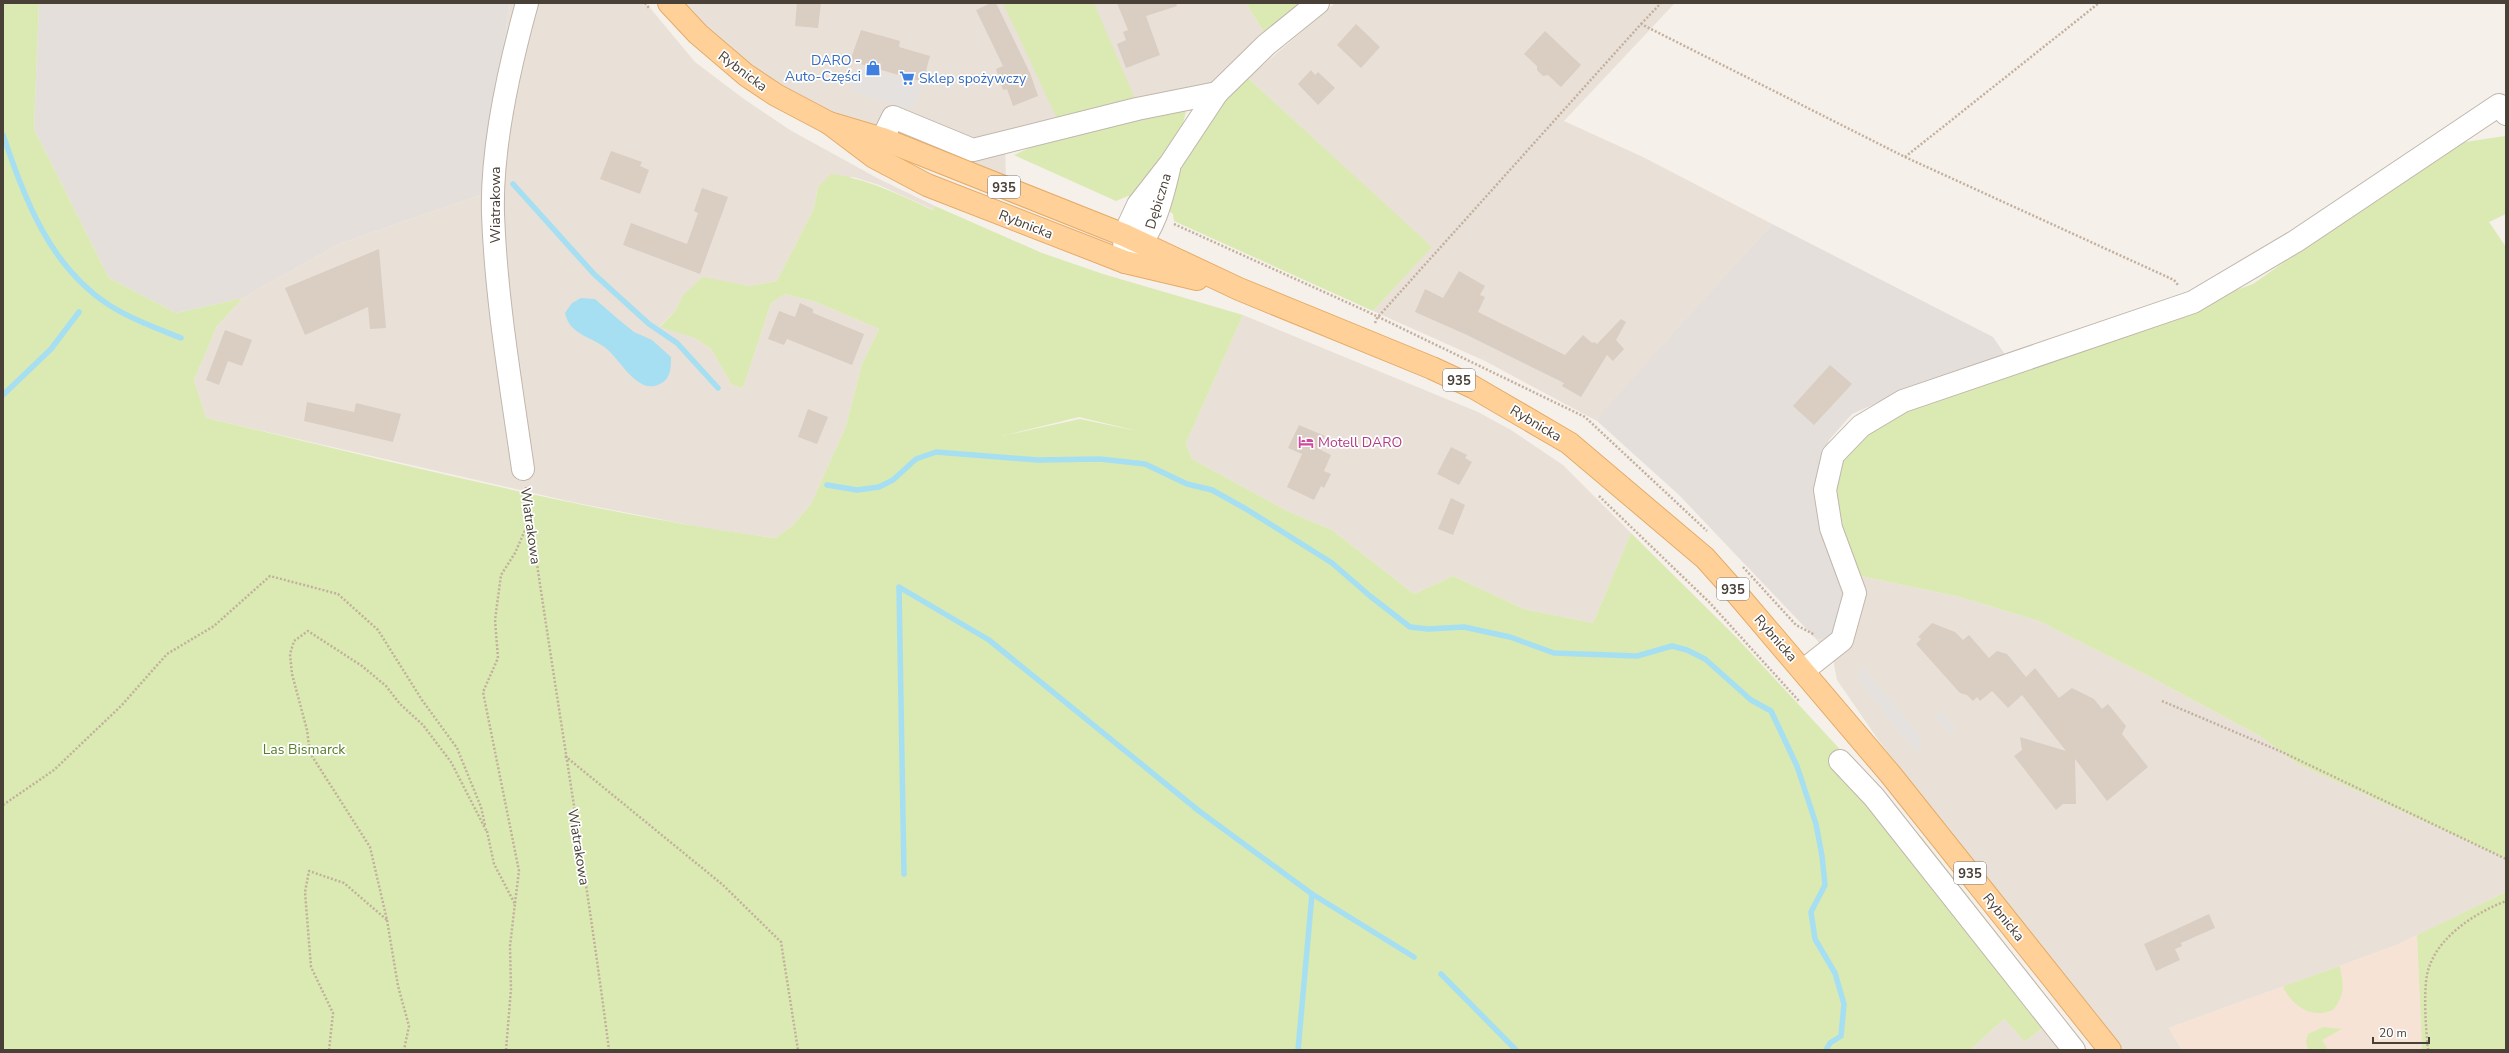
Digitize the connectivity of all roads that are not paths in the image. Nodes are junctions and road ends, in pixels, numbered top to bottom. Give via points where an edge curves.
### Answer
1 (527, 3) edge
2 (669, 3) edge
3 (1318, 3) edge
4 (1217, 93) junction
5 (2506, 114) edge
6 (879, 148) junction
7 (1134, 239) junction
8 (1125, 262) junction
9 (1239, 289) junction
10 (523, 469) road end
11 (1804, 670) junction
12 (1840, 761) dead end
13 (2074, 1050) edge
14 (2110, 1050) edge

1 - 10 street, Wiatrakowa via 496,145 493,213 498,276
2 - 6 main road, Rybnicka / 935 via 713,48 746,75 776,95
3 - 4 street, Dębiczna via 1266,45
4 - 6 street via 1137,109 973,150 893,117
4 - 7 street, Dębiczna via 1170,164 1161,204 1150,232
5 - 11 street via 2499,105 2296,241 2193,302 1903,401 1861,426 1833,455 1825,490 1831,528 1855,593 1842,640
6 - 7 main road, Rybnicka / 935
6 - 8 main road, Rybnicka / 935 via 927,185
7 - 8 street, Dębiczna
7 - 9 main road, Rybnicka / 935
8 - 9 main road, Rybnicka / 935
9 - 11 main road, Rybnicka / 935 via 1368,340 1473,387 1569,443 1705,558
11 - 14 main road, Rybnicka / 935
12 - 13 street via 1874,797

